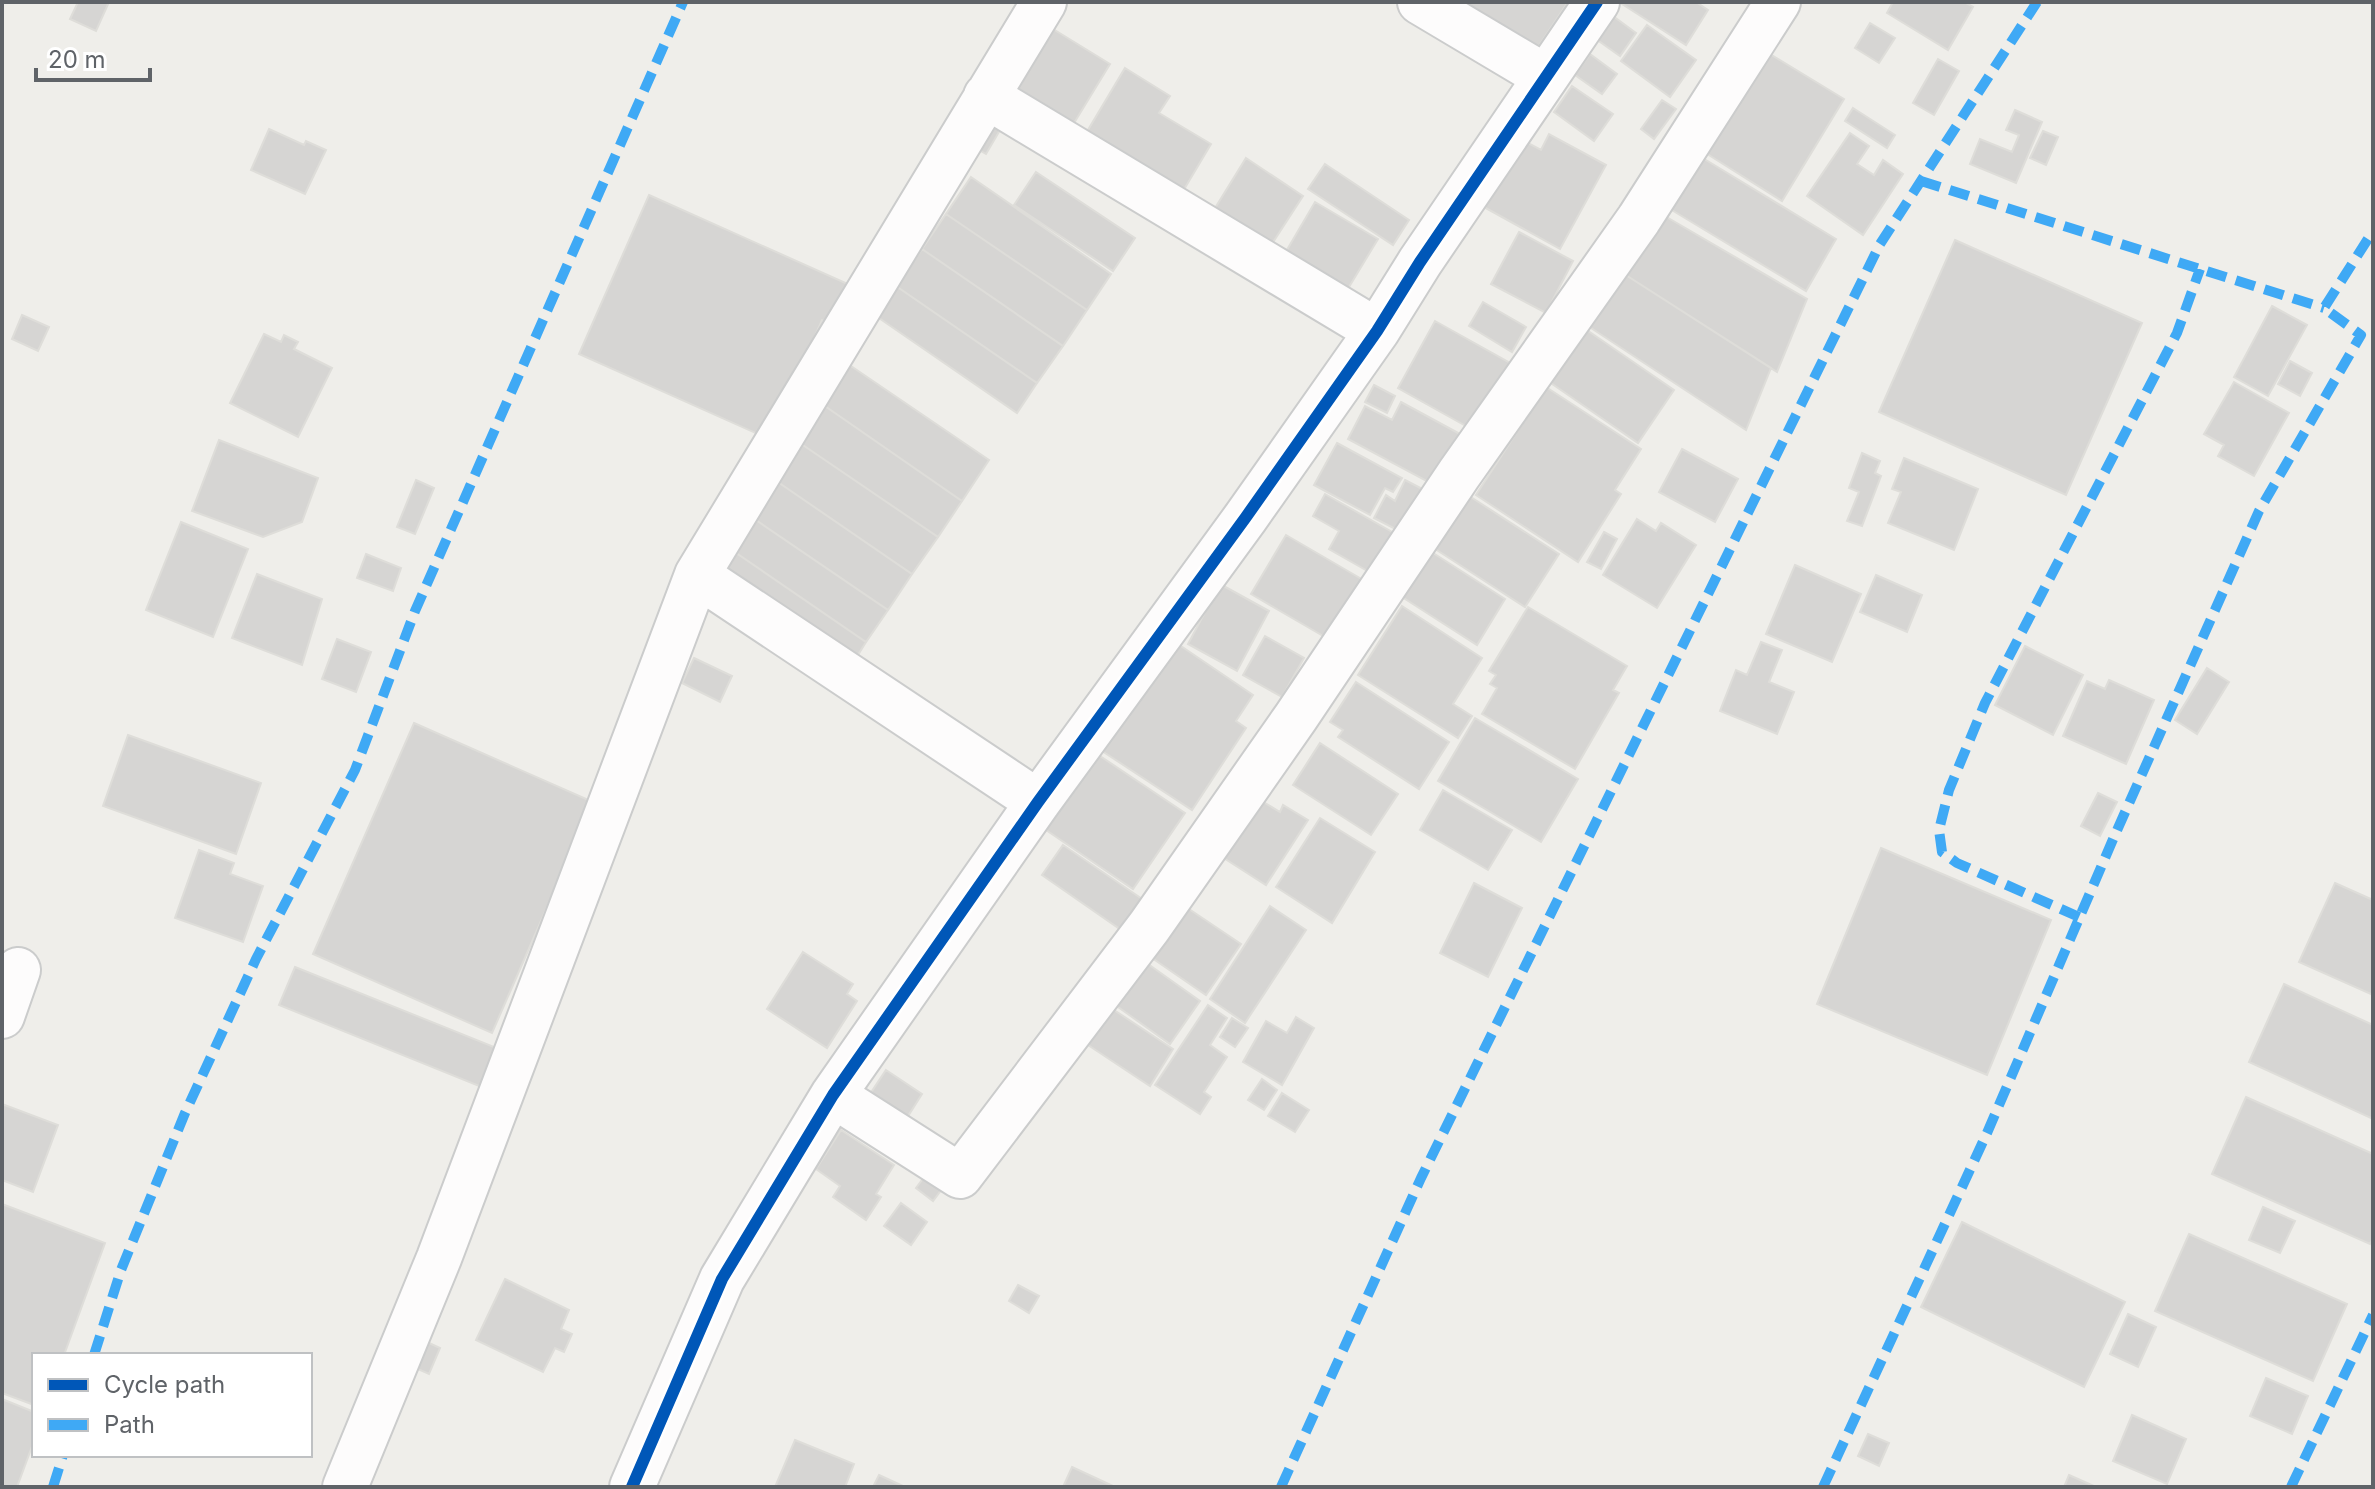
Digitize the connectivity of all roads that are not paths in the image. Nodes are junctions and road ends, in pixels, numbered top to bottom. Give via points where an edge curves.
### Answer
1 (1044, 2) edge
2 (1420, 2) edge
3 (1597, 2) edge
4 (1778, 2) edge
5 (1546, 77) junction
6 (986, 96) junction
7 (1377, 331) junction
8 (697, 575) junction
9 (1038, 802) junction
10 (18, 970) dead end
11 (2, 1016) edge
12 (833, 1095) junction
13 (345, 1487) edge
14 (632, 1487) edge

1 - 6 street
2 - 5 street
3 - 5 street
4 - 12 street via 1639,219 1288,730 1149,927 960,1176
5 - 7 street
6 - 7 street
6 - 8 street
7 - 9 street
8 - 9 street
8 - 13 street via 456,1214
9 - 12 street
10 - 11 street
12 - 14 street via 722,1279

